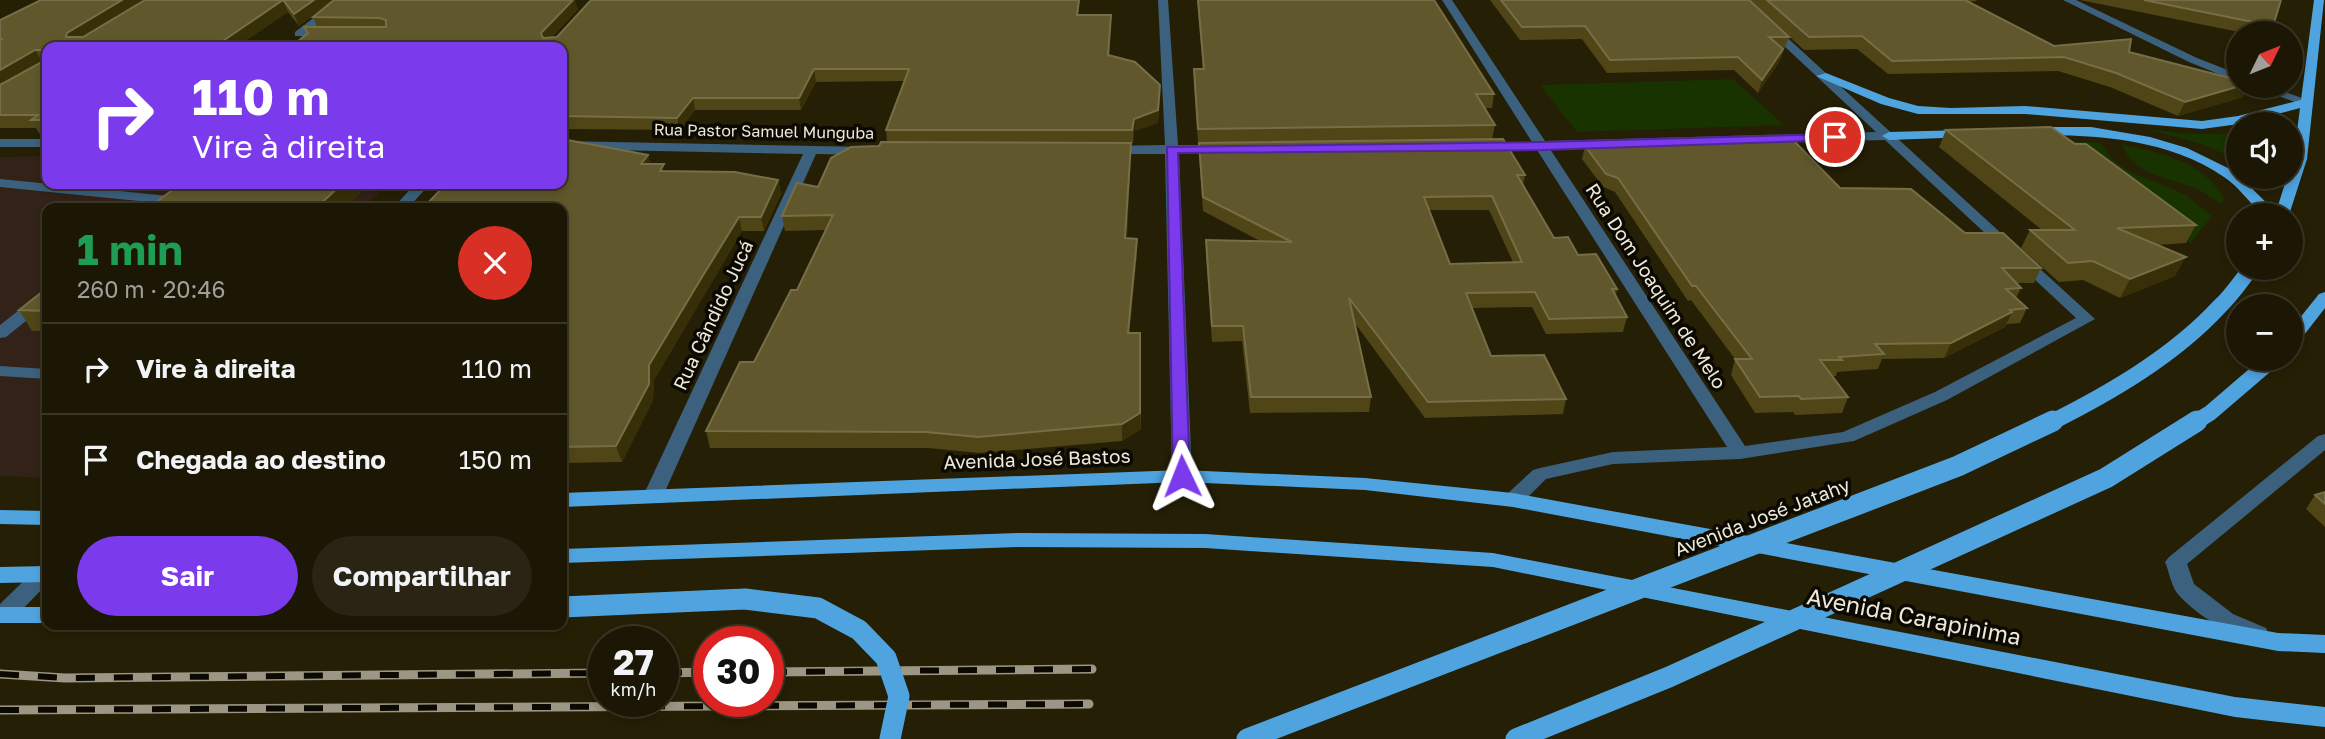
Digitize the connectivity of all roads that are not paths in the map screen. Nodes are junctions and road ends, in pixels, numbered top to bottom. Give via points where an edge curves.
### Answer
1 (344, 0) edge
2 (1163, 0) edge
3 (1447, 0) edge
4 (1740, 0) edge
5 (2068, 0) edge
6 (2319, 0) edge
7 (348, 35) edge
8 (2226, 73) edge
9 (1822, 76) junction
10 (2294, 98) edge
11 (2307, 102) junction
12 (2018, 132) edge
13 (1979, 133) edge
14 (1889, 136) junction
15 (0, 143) edge
16 (42, 143) edge
17 (567, 145) edge
18 (1543, 146) junction
19 (1474, 147) edge
20 (1172, 149) junction
21 (1241, 149) edge
22 (1088, 150) edge
23 (811, 151) junction
24 (881, 151) edge
25 (0, 183) edge
26 (42, 187) edge
27 (63, 189) edge
28 (419, 189) edge
29 (169, 199) edge
30 (405, 203) edge
31 (2259, 203) edge
32 (2286, 203) edge
33 (2241, 280) edge
34 (2325, 297) edge
35 (42, 300) edge
36 (2303, 325) edge
37 (0, 333) edge
38 (0, 371) edge
39 (2259, 371) edge
40 (42, 374) edge
41 (2325, 440) edge
42 (1740, 453) junction
43 (1182, 476) junction
44 (653, 496) junction
45 (567, 500) edge
46 (1513, 500) junction
47 (0, 517) edge
48 (42, 518) edge
49 (567, 556) edge
50 (42, 573) edge
51 (0, 575) edge
52 (42, 577) edge
53 (567, 607) edge
54 (2, 614) edge
55 (42, 615) edge
56 (2278, 642) junction
57 (2325, 644) edge
58 (2325, 717) edge
59 (891, 739) edge
60 (1247, 739) edge
61 (1516, 739) edge

1 - 7 street via 299,34
2 - 20 street
3 - 18 street, Rua Dom Joaquim de Melo
4 - 9 street
5 - 8 street
6 - 11 main road
9 - 11 main road via 1885,101 1951,112 2063,112 2203,125
9 - 14 street
10 - 11 street
11 - 32 main road via 2300,159
12 - 31 main road via 2091,131 2139,138 2213,165 2237,180
13 - 14 main road
14 - 18 street
14 - 42 street via 2087,319 1941,396 1847,437
15 - 16 street
17 - 23 street, Rua Pastor Samuel Munguba
18 - 19 street
18 - 42 street, Rua Dom Joaquim de Melo
20 - 21 street
20 - 22 street
20 - 43 street
23 - 24 street, Rua Pastor Samuel Munguba
23 - 44 street, Rua Cândido Jucá
25 - 26 street
27 - 29 street
28 - 30 street
33 - 60 main road, Avenida José Jatahy, bridge via 2216,312 2169,351 2037,431 1958,466
34 - 36 main road
35 - 37 street
38 - 40 street
39 - 61 main road, bridge via 2210,413 2106,478 1670,677
41 - 56 street via 2176,562 2185,588 2225,620
42 - 46 street via 1613,457 1540,474
43 - 44 main road, Avenida José Bastos
43 - 46 main road, Avenida José Bastos via 1365,484
44 - 45 main road, Avenida José Bastos
46 - 56 main road, Avenida Carapinima
47 - 48 main road
49 - 58 main road, Avenida Carapinima via 1059,540 1205,541 1493,560 2235,708
50 - 51 main road
52 - 54 street
53 - 59 main road, bridge via 745,599 818,608 859,630 886,658 899,696
54 - 55 main road
56 - 57 main road, Avenida Carapinima

